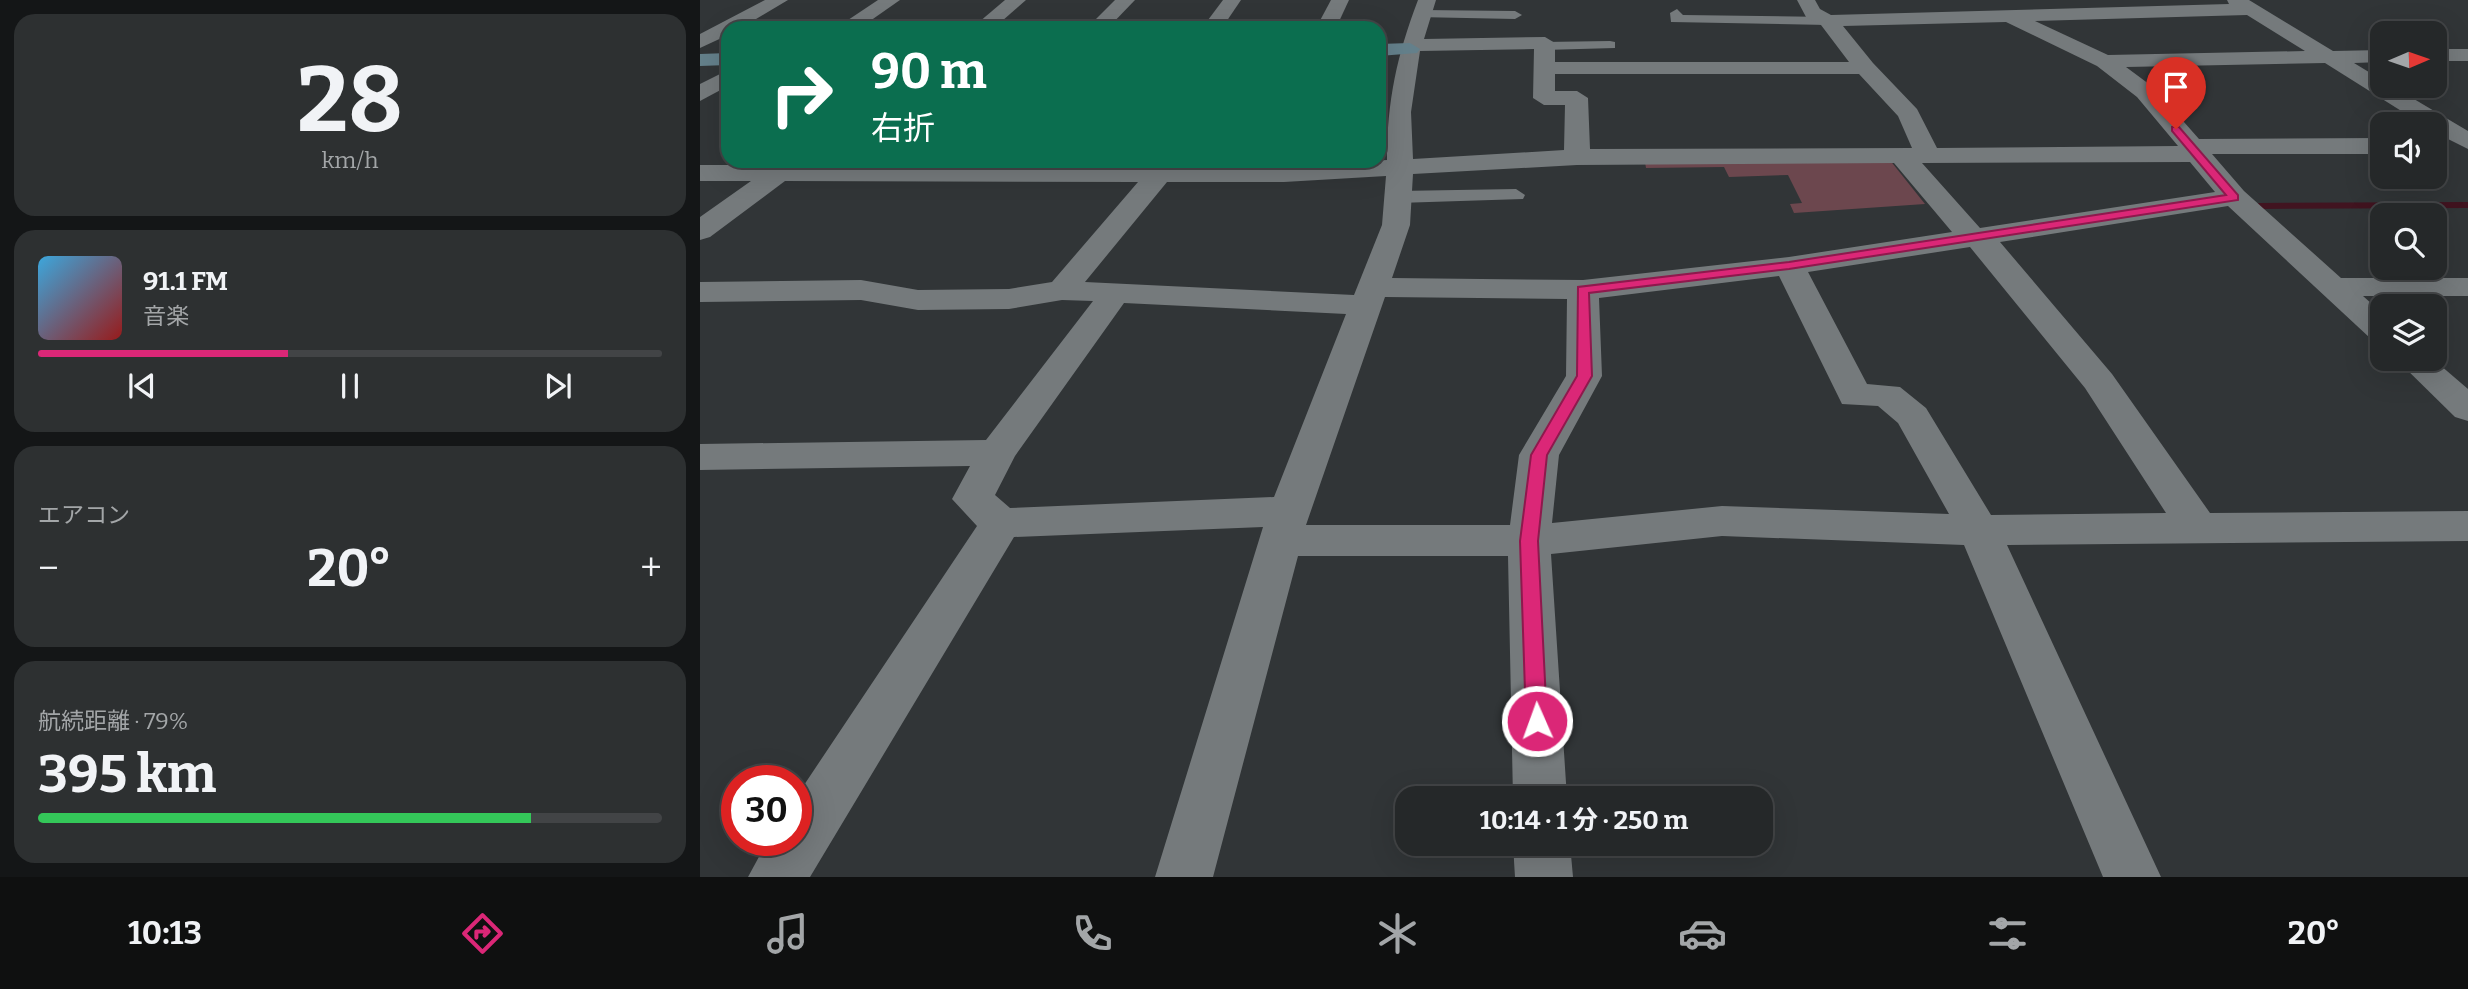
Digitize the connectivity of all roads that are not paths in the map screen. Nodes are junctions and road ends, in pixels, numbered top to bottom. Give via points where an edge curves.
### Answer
1 (779, 0) edge
2 (891, 0) edge
3 (1017, 0) edge
4 (1126, 0) edge
5 (1232, 0) edge
6 (1340, 0) edge
7 (1806, 0) edge
8 (1972, 0) edge
9 (2244, 5) edge
10 (1424, 7) edge
11 (1677, 13) dead end
12 (1515, 15) dead end
13 (2008, 17) junction
14 (740, 21) edge
15 (857, 21) edge
16 (991, 21) edge
17 (1104, 21) edge
18 (1217, 21) edge
19 (1330, 21) edge
20 (1828, 21) junction
21 (721, 31) edge
22 (700, 42) edge
23 (1610, 45) dead end
24 (1411, 47) junction
25 (1386, 49) edge
26 (2447, 55) edge
27 (2468, 55) edge
28 (2328, 56) junction
29 (2370, 56) edge
30 (1544, 57) junction
31 (700, 60) edge
32 (721, 60) edge
33 (2105, 61) junction
34 (1865, 68) junction
35 (721, 81) edge
36 (700, 94) edge
37 (2468, 144) edge
38 (2447, 145) edge
39 (2370, 146) edge
40 (2194, 150) junction
41 (1914, 153) junction
42 (1577, 158) junction
43 (1401, 166) junction
44 (1386, 167) edge
45 (827, 168) edge
46 (1094, 168) edge
47 (1372, 168) edge
48 (782, 172) junction
49 (700, 173) edge
50 (1159, 174) junction
51 (1516, 195) dead end
52 (1398, 197) junction
53 (2234, 197) junction
54 (700, 231) edge
55 (1977, 238) junction
56 (1789, 266) junction
57 (2333, 287) junction
58 (2468, 287) edge
59 (1062, 290) junction
60 (1583, 290) junction
61 (700, 292) edge
62 (1116, 292) junction
63 (1369, 296) junction
64 (2370, 320) edge
65 (2426, 371) edge
66 (2468, 409) edge
67 (997, 453) junction
68 (700, 457) edge
69 (1001, 523) junction
70 (1285, 526) junction
71 (2468, 526) edge
72 (2198, 528) junction
73 (1979, 530) junction
74 (1529, 541) junction
75 (1539, 786) edge
76 (1543, 856) edge
77 (777, 877) edge
78 (1184, 877) edge
79 (1544, 877) edge
80 (2132, 877) edge

1 - 14 street
2 - 15 street
3 - 16 street
4 - 17 street
5 - 18 street
6 - 19 street
7 - 20 street via 1813,13
8 - 13 street via 1980,8
9 - 13 street
9 - 28 street
10 - 12 lane
10 - 24 street
11 - 20 lane via 1676,19
13 - 20 street
13 - 33 street
20 - 34 street
21 - 22 street
23 - 30 lane
24 - 25 street
24 - 30 street
24 - 43 street via 1399,112
26 - 27 street
28 - 29 street
28 - 33 street
28 - 37 street
30 - 34 street
30 - 42 street via 1544,97 1577,98
31 - 32 street
33 - 40 street via 2145,92
34 - 41 street via 1909,114
35 - 36 street
37 - 38 street
39 - 40 street
40 - 41 street
40 - 53 street
41 - 42 street
41 - 55 street
42 - 43 street
43 - 44 street
43 - 52 street
45 - 48 street
46 - 50 street
47 - 50 street via 1284,174
48 - 49 street
48 - 54 street
50 - 59 street
51 - 52 lane
52 - 63 street via 1396,225
53 - 55 street
53 - 57 street
55 - 56 street
55 - 72 street via 2099,382
56 - 60 street
56 - 73 street via 1855,396 1887,395 1913,416
57 - 58 street
57 - 64 street
59 - 61 street via 1009,299 918,300 860,290
59 - 62 street
60 - 63 street
60 - 74 street via 1584,376 1539,455
62 - 63 street
62 - 67 street
63 - 70 street
65 - 66 street
67 - 68 street
67 - 69 street via 973,499
69 - 70 street
69 - 77 street
70 - 74 street
70 - 78 street
71 - 72 street
72 - 73 street
73 - 74 street via 1722,520
73 - 80 street
74 - 75 street
76 - 79 street

